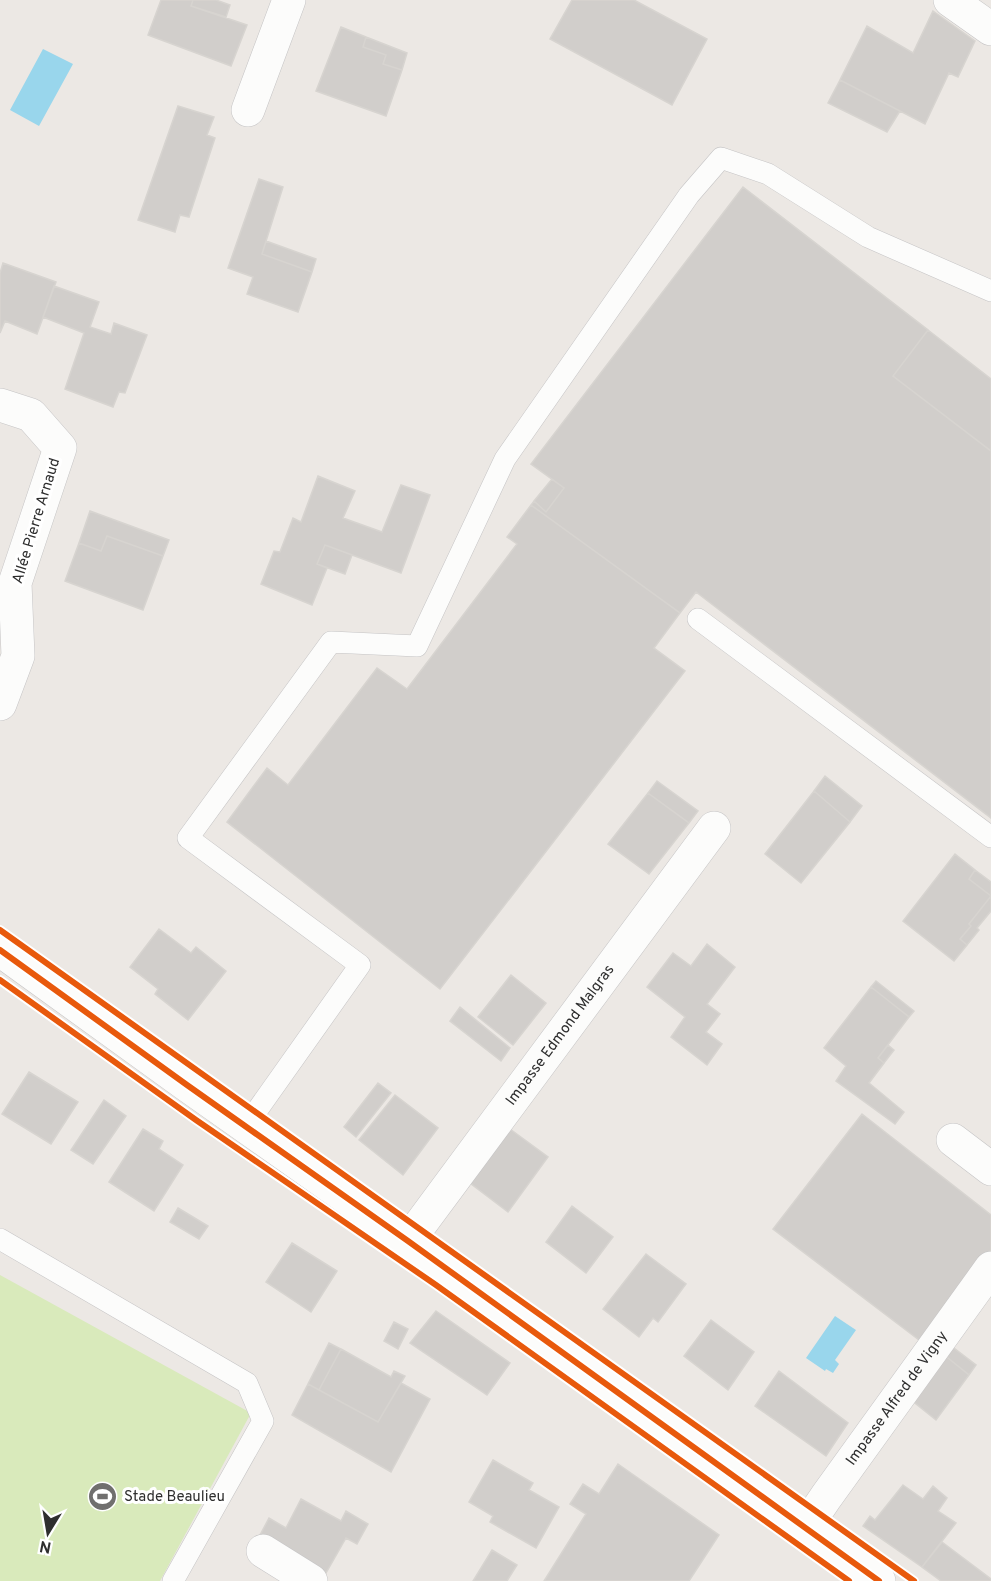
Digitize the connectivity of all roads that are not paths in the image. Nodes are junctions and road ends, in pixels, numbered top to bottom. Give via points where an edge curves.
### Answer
1 (289, 0) edge
2 (950, 0) edge
3 (991, 29) edge
4 (249, 110) dead end
5 (991, 291) edge
6 (0, 405) edge
7 (698, 619) dead end
8 (0, 704) edge
9 (714, 828) dead end
10 (991, 837) edge
11 (0, 950) edge
12 (246, 1126) junction
13 (953, 1140) dead end
14 (991, 1169) edge
15 (0, 1239) edge
16 (408, 1241) junction
17 (991, 1268) edge
18 (805, 1528) junction
19 (263, 1551) dead end
20 (173, 1581) edge
21 (311, 1581) edge
22 (879, 1581) edge

1 - 4 street
2 - 3 street
5 - 12 lane via 868,237 768,174 721,158 689,195 505,459 417,646 331,642 188,838 360,965
6 - 8 street, Allée Pierre Arnaud via 31,415 60,448 15,583 18,656
7 - 10 lane
9 - 16 street, Impasse Edmond Malgras
11 - 12 street
12 - 16 street
13 - 14 street
15 - 20 lane via 247,1383 263,1421
16 - 18 street
17 - 18 street, Impasse Alfred de Vigny
18 - 22 street
19 - 21 street

